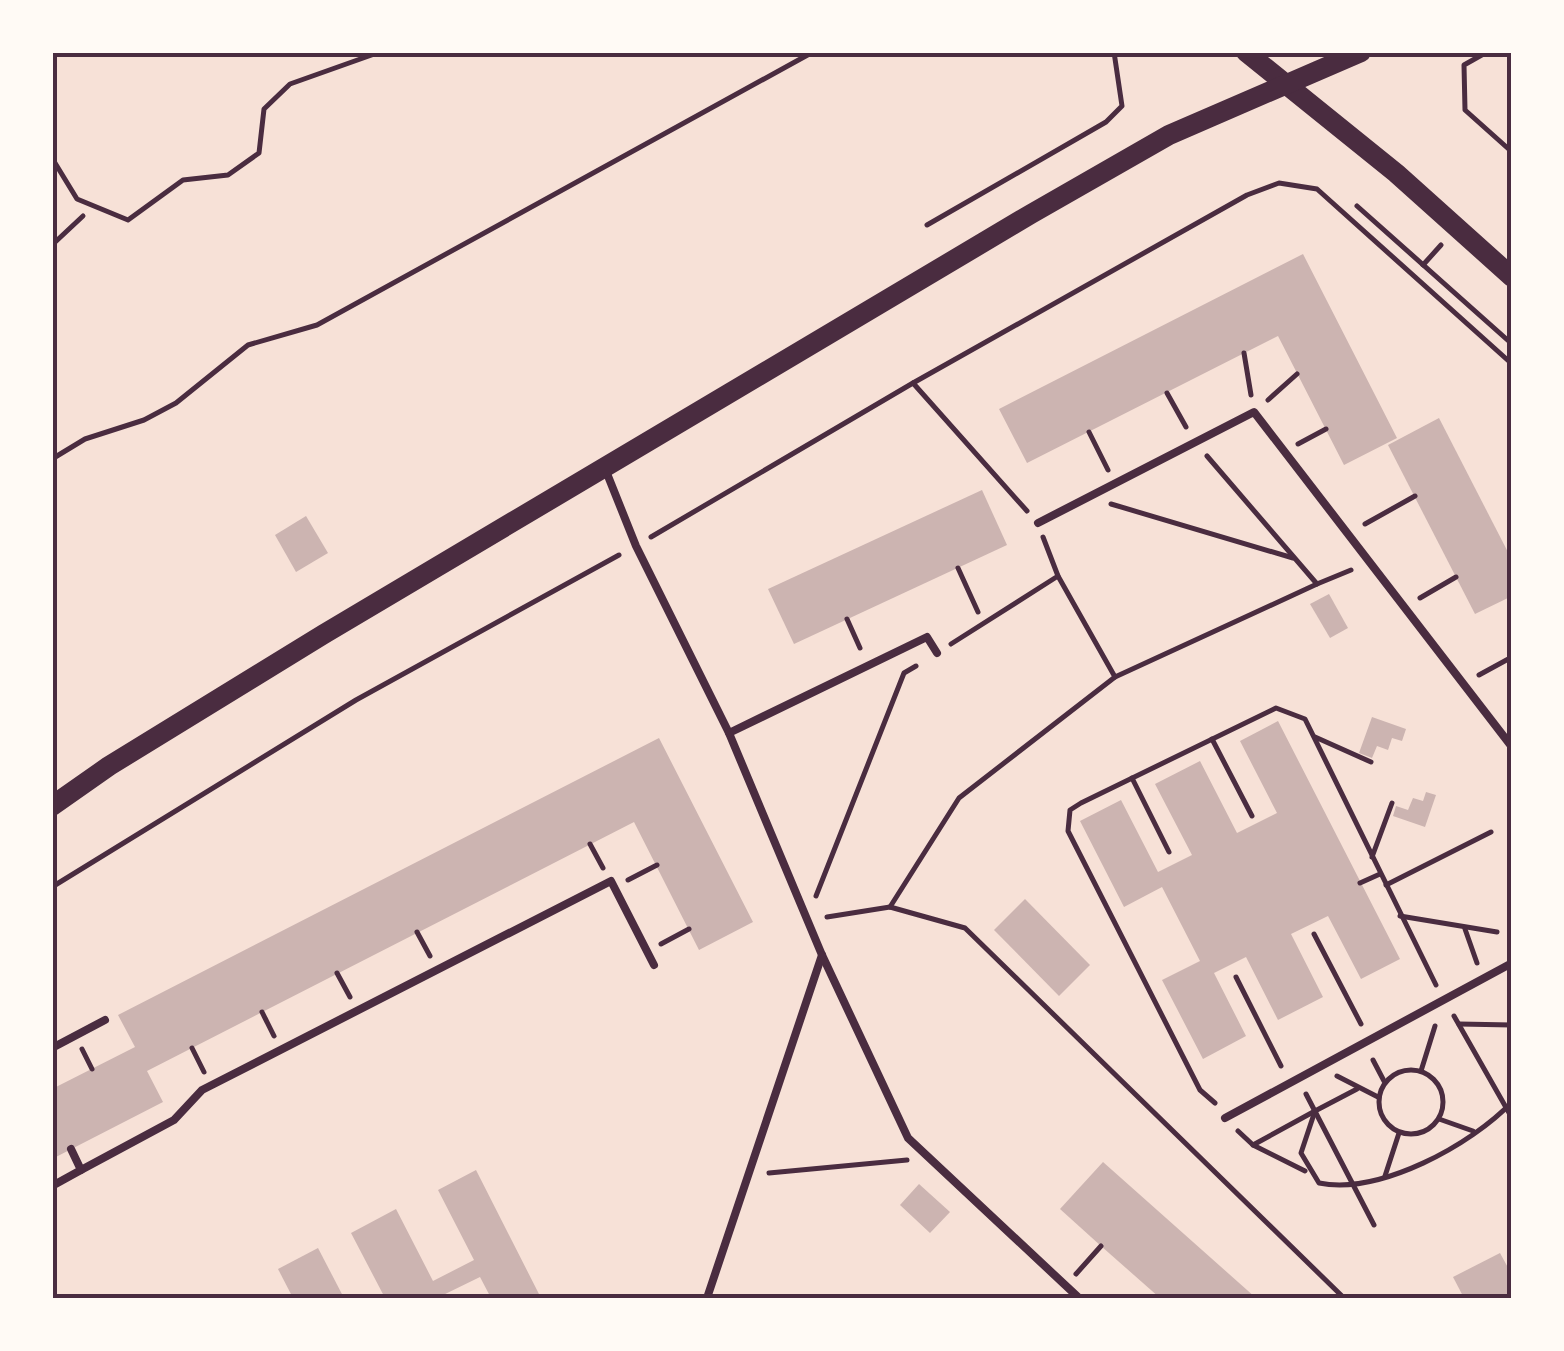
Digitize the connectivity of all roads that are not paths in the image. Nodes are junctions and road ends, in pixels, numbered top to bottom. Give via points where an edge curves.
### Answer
1 (1246, 52) edge
2 (1361, 52) edge
3 (1287, 85) junction
4 (1512, 277) edge
5 (605, 467) junction
6 (1038, 523) road end
7 (937, 653) road end
8 (729, 733) junction
9 (1512, 747) edge
10 (52, 806) edge
11 (822, 955) junction
12 (1512, 964) edge
13 (654, 965) dead end
14 (105, 1020) dead end
15 (52, 1048) edge
16 (1225, 1118) road end
17 (71, 1149) dead end
18 (81, 1170) junction
19 (52, 1186) edge
20 (708, 1298) edge
21 (1079, 1298) edge

1 - 3 main road
2 - 3 main road
3 - 4 main road
3 - 5 main road via 1169,135
5 - 8 lane via 636,546
5 - 10 main road
6 - 9 lane via 1254,412
7 - 8 lane via 927,637
8 - 11 lane
11 - 20 lane
11 - 21 lane via 908,1138
12 - 16 lane
13 - 18 lane via 610,881 202,1090 174,1120
14 - 15 lane
17 - 18 lane
18 - 19 lane

